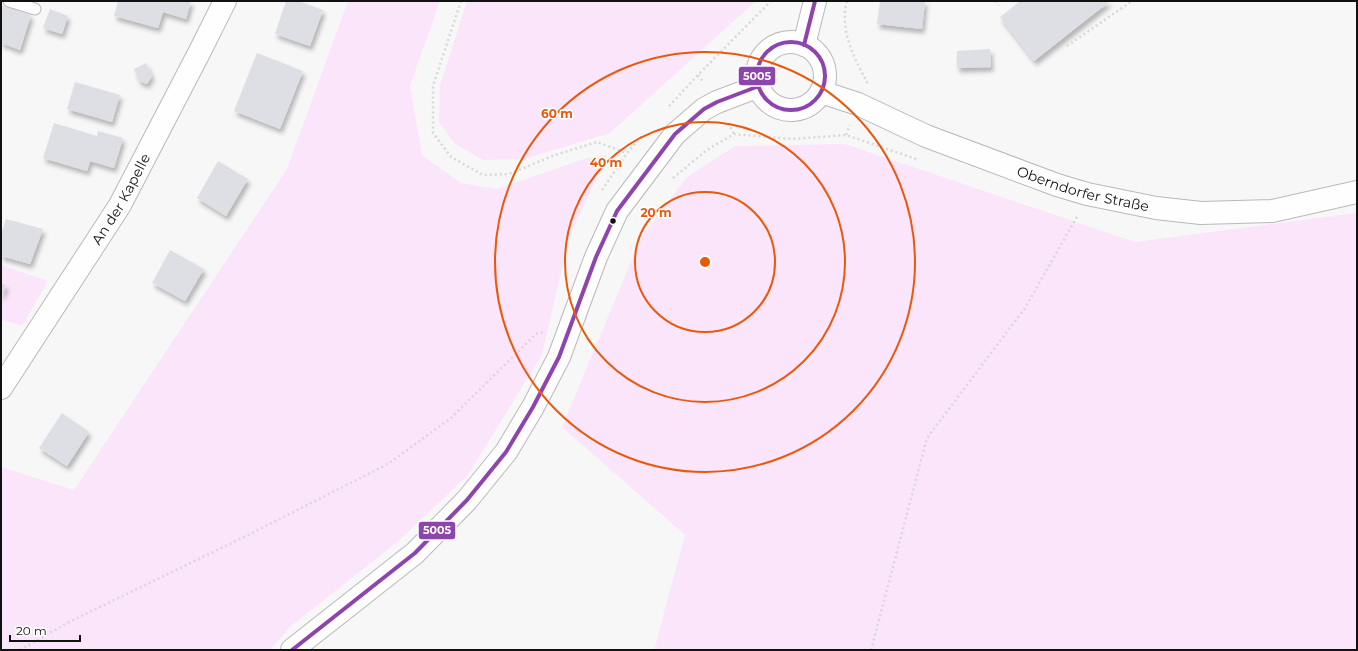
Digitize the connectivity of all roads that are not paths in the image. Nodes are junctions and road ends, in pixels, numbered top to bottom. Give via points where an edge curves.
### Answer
1 (9, 1) edge
2 (225, 1) edge
3 (815, 1) edge
4 (35, 10) dead end
5 (804, 45) junction
6 (759, 86) junction
7 (821, 92) junction
8 (1357, 192) edge
9 (1, 388) edge
10 (292, 650) edge

1 - 4 lane
2 - 9 street, An der Kapelle via 120,205
3 - 5 street
5 - 6 street via 794,42 783,43 765,55 760,64
5 - 7 street via 814,51 825,70 825,82
6 - 7 street via 764,96 782,109 794,110 804,107 814,101
6 - 10 street via 704,109 675,134 617,211 596,257 550,376 506,452 467,500 415,553
7 - 8 street, Oberndorfer Straße via 858,104 926,136 1057,185 1156,208 1201,213 1272,210

